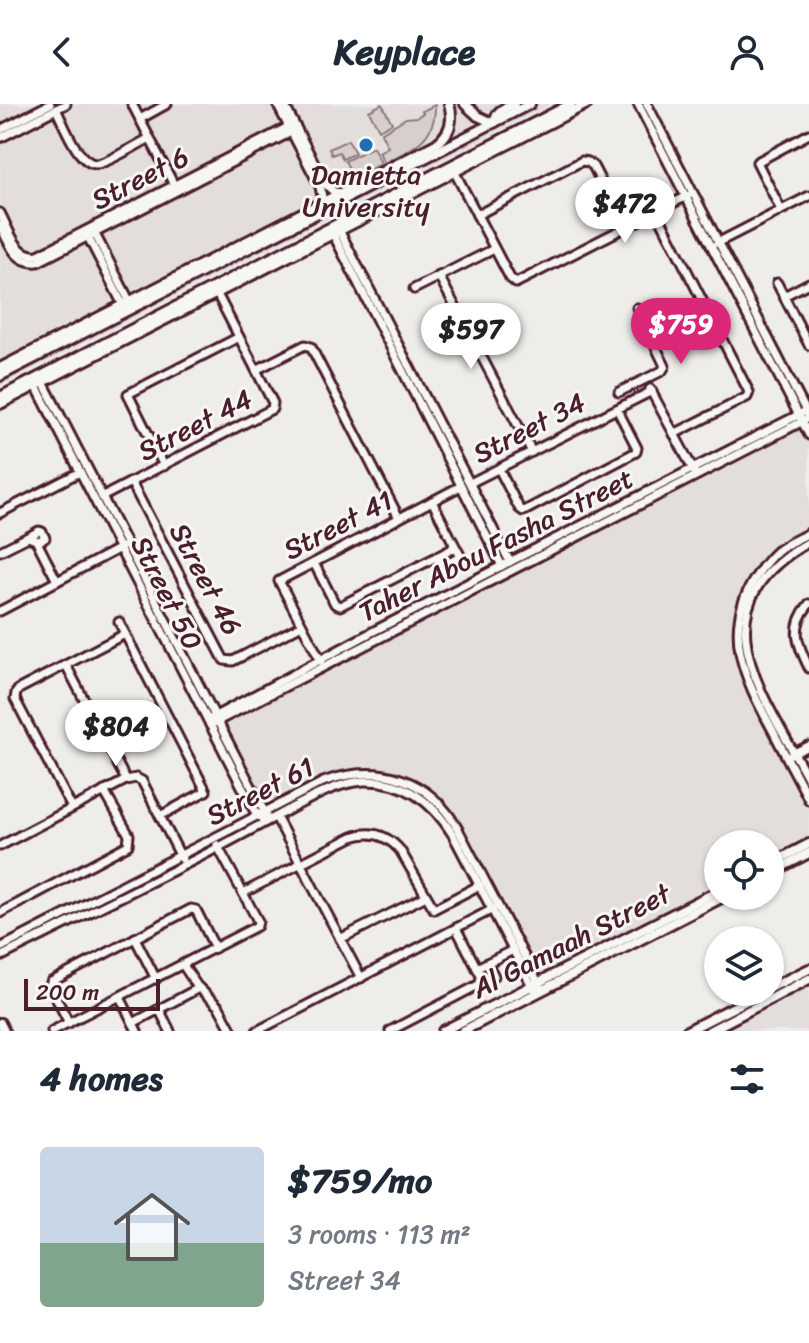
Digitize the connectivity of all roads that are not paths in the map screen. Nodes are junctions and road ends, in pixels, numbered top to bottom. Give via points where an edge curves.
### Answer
1 (66, 104) edge
2 (132, 104) edge
3 (167, 104) edge
4 (277, 104) edge
5 (284, 104) edge
6 (449, 104) edge
7 (465, 104) edge
8 (530, 104) edge
9 (587, 104) edge
10 (638, 104) edge
11 (647, 104) edge
12 (569, 105) edge
13 (53, 106) edge
14 (545, 106) edge
15 (514, 108) edge
16 (140, 119) junction
17 (494, 122) junction
18 (528, 126) junction
19 (293, 128) junction
20 (0, 130) edge
21 (809, 134) edge
22 (0, 138) edge
23 (150, 138) junction
24 (453, 169) junction
25 (196, 177) junction
26 (174, 185) junction
27 (356, 190) junction
28 (342, 193) junction
29 (690, 195) junction
30 (809, 196) edge
31 (318, 205) junction
32 (781, 210) junction
33 (657, 212) junction
34 (0, 213) edge
35 (477, 215) junction
36 (0, 225) edge
37 (625, 228) junction
38 (335, 230) junction
39 (92, 235) junction
40 (265, 238) junction
41 (715, 244) junction
42 (494, 249) junction
43 (276, 255) junction
44 (226, 260) junction
45 (242, 274) junction
46 (439, 276) junction
47 (777, 283) dead end
48 (809, 283) edge
49 (414, 289) dead end
50 (215, 291) junction
51 (784, 296) junction
52 (128, 307) junction
53 (637, 308) dead end
54 (239, 337) junction
55 (809, 345) edge
56 (27, 358) junction
57 (0, 368) edge
58 (256, 370) junction
59 (0, 376) edge
60 (645, 379) junction
61 (38, 381) junction
62 (633, 385) junction
63 (652, 391) junction
64 (619, 392) dead end
65 (0, 397) edge
66 (639, 397) junction
67 (0, 404) edge
68 (617, 409) junction
69 (805, 416) edge
70 (674, 434) junction
71 (809, 435) edge
72 (532, 452) junction
73 (164, 466) junction
74 (499, 469) junction
75 (80, 472) junction
76 (695, 472) junction
77 (131, 482) junction
78 (466, 485) junction
79 (102, 497) junction
80 (432, 501) junction
81 (0, 513) edge
82 (399, 518) junction
83 (809, 533) edge
84 (809, 542) edge
85 (123, 547) junction
86 (0, 551) edge
87 (314, 563) junction
88 (506, 564) junction
89 (57, 581) junction
90 (809, 604) edge
91 (0, 611) edge
92 (119, 622) dead end
93 (302, 625) junction
94 (125, 634) junction
95 (322, 663) junction
96 (66, 665) junction
97 (809, 668) edge
98 (212, 720) junction
99 (809, 746) edge
100 (791, 755) junction
101 (126, 780) junction
102 (809, 780) edge
103 (104, 791) junction
104 (809, 800) edge
105 (72, 808) junction
106 (160, 816) junction
107 (266, 818) junction
108 (456, 833) junction
109 (216, 843) junction
110 (809, 844) edge
111 (0, 846) edge
112 (809, 853) edge
113 (784, 857) edge
114 (183, 860) junction
115 (300, 863) junction
116 (784, 866) edge
117 (480, 885) junction
118 (243, 893) junction
119 (426, 896) junction
120 (704, 899) edge
121 (704, 906) edge
122 (495, 908) junction
123 (0, 913) edge
124 (456, 928) junction
125 (135, 938) junction
126 (340, 939) junction
127 (0, 948) edge
128 (215, 948) junction
129 (513, 950) junction
130 (0, 957) edge
131 (487, 963) junction
132 (183, 965) junction
133 (477, 968) junction
134 (809, 969) edge
135 (361, 978) junction
136 (156, 979) junction
137 (809, 979) edge
138 (784, 981) edge
139 (480, 984) junction
140 (199, 988) junction
141 (537, 988) junction
142 (120, 997) junction
143 (736, 1006) edge
144 (159, 1009) junction
145 (0, 1023) edge
146 (69, 1023) junction
147 (134, 1028) edge
148 (273, 1028) edge
149 (4, 1031) edge
150 (52, 1031) edge
151 (170, 1031) edge
152 (232, 1031) edge
153 (257, 1031) edge
154 (390, 1031) edge
155 (443, 1031) edge
156 (463, 1031) edge
157 (687, 1031) edge
158 (709, 1031) edge

1 - 13 street
2 - 16 street
3 - 16 street
4 - 19 street
5 - 19 street
6 - 27 main road via 451,122 440,141
7 - 17 main road
8 - 15 main road
9 - 24 main road
10 - 29 street
11 - 29 street
12 - 14 main road
12 - 18 main road
13 - 20 street
13 - 22 street
13 - 23 street via 80,155 93,164
15 - 17 main road via 499,112
15 - 18 main road via 536,109
16 - 23 street
17 - 27 main road
18 - 24 main road
19 - 25 street, Street 6
19 - 28 street via 325,184
19 - 31 street via 320,187
21 - 32 street via 757,162
23 - 26 street
24 - 35 street
24 - 38 main road
25 - 26 street, Street 6
25 - 39 street, Street 6
26 - 39 street, Street 6
27 - 28 main road
27 - 40 main road
28 - 31 main road
29 - 33 street
29 - 41 street
30 - 32 street
31 - 40 main road
32 - 41 street
33 - 37 street
33 - 70 street via 749,392
34 - 39 street, Street 6 via 21,251 33,256
35 - 37 street via 585,161 593,166
35 - 42 street
36 - 39 street, Street 6 via 24,261 38,262
37 - 42 street via 520,282 510,278
38 - 43 main road
38 - 50 main road
38 - 78 street
39 - 52 street
40 - 43 main road via 257,256
40 - 44 main road
40 - 52 main road
41 - 69 street
42 - 46 street
43 - 45 main road
44 - 45 main road via 246,258
44 - 52 main road
45 - 50 main road
46 - 49 street
46 - 72 street
47 - 51 street
48 - 51 street
50 - 54 street, Street 44
50 - 61 main road
51 - 55 street
52 - 56 main road
53 - 60 street via 665,363 662,371
54 - 58 street, Street 44
54 - 73 street via 128,394
56 - 57 main road
56 - 59 main road
58 - 73 street, Street 44 via 273,403 271,411
58 - 82 street via 305,345 311,347
60 - 62 street
60 - 63 street
61 - 65 main road
61 - 67 main road
61 - 75 street, Street 50
61 - 79 street, Street 50
62 - 64 street
62 - 66 street
63 - 66 street, Street 34
63 - 70 street
66 - 68 street, Street 34
68 - 72 street, Street 34
68 - 74 street via 636,452 526,510 519,508
69 - 71 street
69 - 76 street, Taher Abou Fasha Street
70 - 76 street
72 - 74 street, Street 34
73 - 77 street, Street 44
74 - 78 street, Street 34
75 - 81 street
75 - 85 street, Street 50
76 - 88 street, Taher Abou Fasha Street
76 - 95 street, Taher Abou Fasha Street
77 - 79 street, Street 44
77 - 93 street, Street 46 via 224,660 233,661
78 - 80 street, Street 41
78 - 88 street
79 - 85 street, Street 50
80 - 82 street, Street 41
80 - 87 street via 454,544 436,557 340,606
82 - 87 street, Street 41
83 - 100 street via 767,560 747,590 738,627 739,653 754,696
84 - 100 street via 763,578 745,627 749,663
85 - 89 street
85 - 98 street, Street 50
86 - 89 street via 33,537
87 - 93 street, Street 41 via 279,582
88 - 95 street, Taher Abou Fasha Street
89 - 91 street
90 - 97 street via 797,631
92 - 94 street
93 - 95 street, Street 41
94 - 96 street
94 - 106 street via 206,791
95 - 98 street, Taher Abou Fasha Street
96 - 101 street
96 - 105 street via 15,696
98 - 107 street, Street 50
99 - 100 street
100 - 102 street
100 - 104 street
101 - 103 street
101 - 106 street via 142,781
103 - 105 street
103 - 123 street via 129,835 126,847
105 - 111 street
106 - 114 street
107 - 108 street, Street 61 via 332,779 372,773 422,789 448,813
107 - 109 street, Street 61
107 - 115 street, Street 50
108 - 117 street, Street 61
108 - 122 street, Street 61
109 - 114 street, Street 61
109 - 118 street
110 - 113 main road
112 - 116 main road
114 - 127 street, Street 61
114 - 130 street, Street 61
115 - 118 street
115 - 119 street via 352,837 375,834 400,850
115 - 126 street, Street 50
117 - 119 street via 435,909
117 - 122 street, Street 61
118 - 128 street via 258,925
119 - 126 street
120 - 141 main road, Al Gamaah Street
121 - 141 main road, Al Gamaah Street
122 - 124 street
122 - 129 street, Street 61
122 - 141 street, Street 61
124 - 133 street
124 - 135 street
125 - 128 street via 193,909
125 - 136 street
125 - 146 street via 50,983
126 - 135 street, Street 50
128 - 132 street
129 - 131 street
129 - 141 street, Street 61
131 - 133 street
131 - 139 street via 494,976
132 - 136 street
132 - 140 street
133 - 139 street
134 - 138 main road
135 - 148 street
136 - 142 street
137 - 158 main road
139 - 154 street
140 - 144 street
140 - 152 street via 219,1007
141 - 155 main road, Al Gamaah Street
141 - 156 main road, Al Gamaah Street
142 - 146 street
142 - 147 street
143 - 157 main road
144 - 147 street
144 - 151 street
145 - 149 main road
146 - 150 street
148 - 153 street

